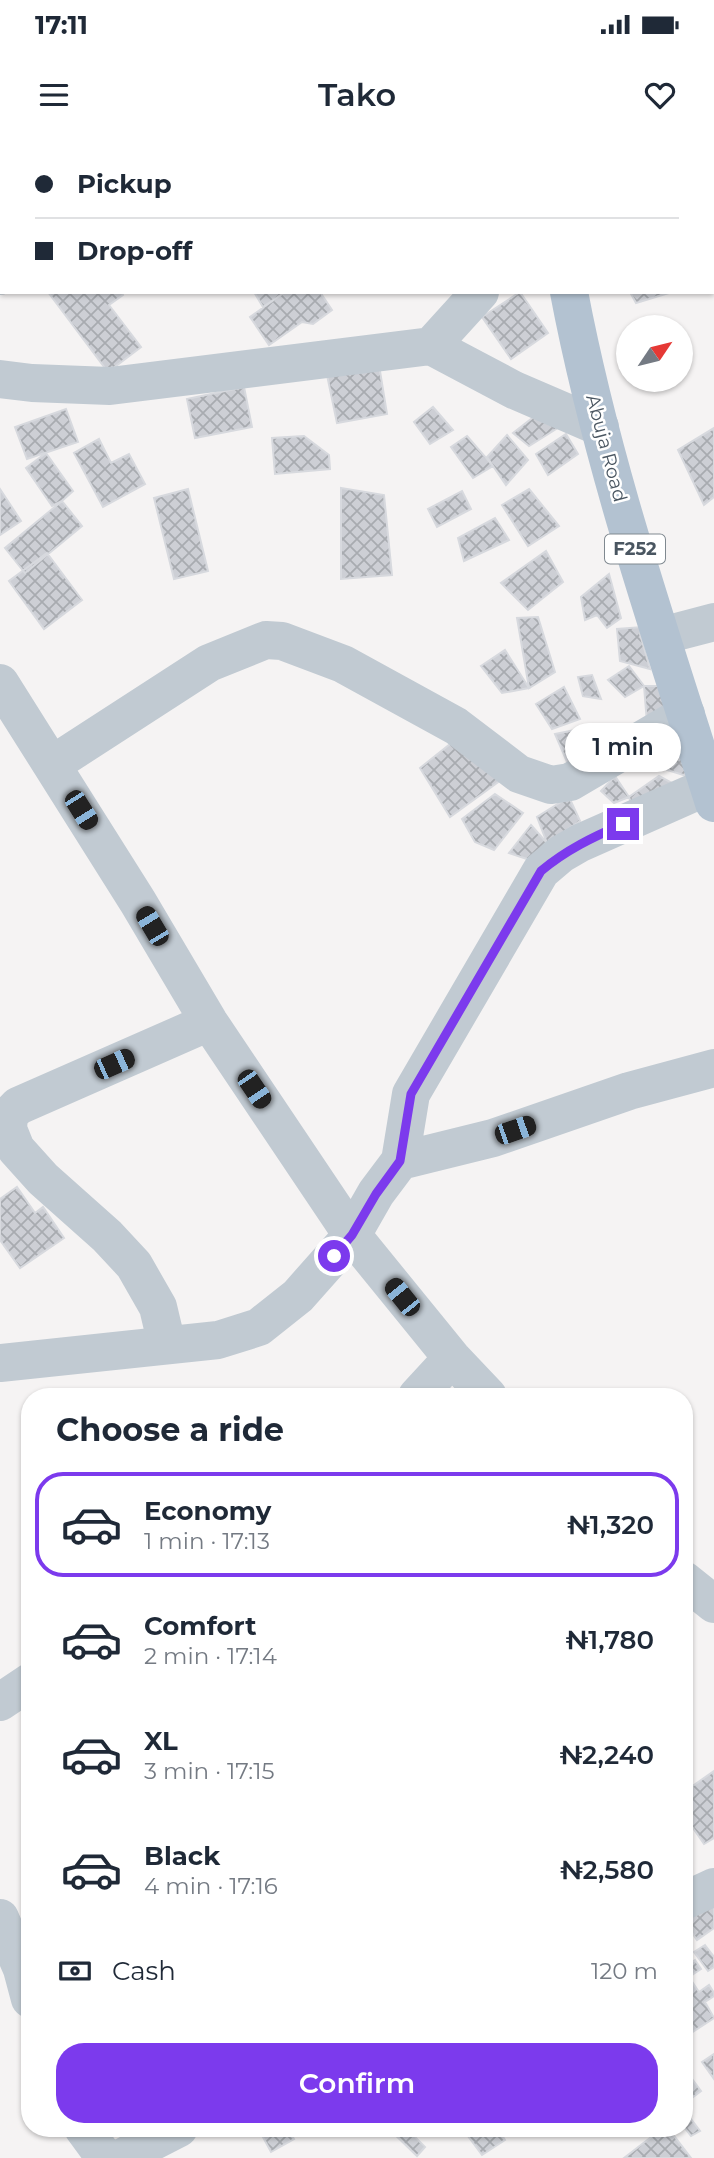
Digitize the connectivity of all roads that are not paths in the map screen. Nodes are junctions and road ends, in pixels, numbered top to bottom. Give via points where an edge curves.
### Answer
1 (479, 294) edge
2 (569, 294) edge
3 (431, 346) junction
4 (0, 379) edge
5 (600, 426) junction
6 (714, 622) edge
7 (662, 636) junction
8 (0, 682) edge
9 (686, 714) junction
10 (52, 764) junction
11 (711, 795) edge
12 (209, 1022) junction
13 (714, 1068) edge
14 (400, 1161) junction
15 (352, 1235) junction
16 (167, 1345) junction
17 (452, 1358) junction
18 (0, 1363) edge
19 (424, 1388) edge
20 (480, 1388) edge
21 (693, 1587) edge
22 (714, 1604) edge
23 (21, 1688) edge
24 (0, 1702) edge
25 (714, 1887) edge
26 (693, 1897) edge
27 (0, 1918) edge
28 (21, 1967) edge
29 (90, 2137) edge
30 (162, 2137) edge
31 (105, 2158) edge
32 (121, 2158) edge

1 - 3 street
2 - 5 main road, Abuja Road / F252
3 - 4 street via 110,386
3 - 5 street via 514,390
5 - 7 main road, Abuja Road / F252
6 - 7 street
7 - 9 main road, Abuja Road / F252
8 - 10 street
9 - 10 street via 570,782 551,785 519,774 456,726 343,664 282,641 266,640 209,663
9 - 11 main road, Abuja Road / F252
10 - 12 street
11 - 14 street via 580,843 541,871 411,1094
12 - 15 street
12 - 16 street via 18,1106 9,1115 8,1129 16,1149 134,1265 158,1307
13 - 14 street via 629,1091 493,1138
14 - 15 street
15 - 16 street via 298,1296 259,1326 218,1339
15 - 17 street
16 - 18 street
17 - 19 street
17 - 20 street
21 - 22 street
23 - 24 street
25 - 26 street
27 - 28 street
29 - 31 street
30 - 32 street

